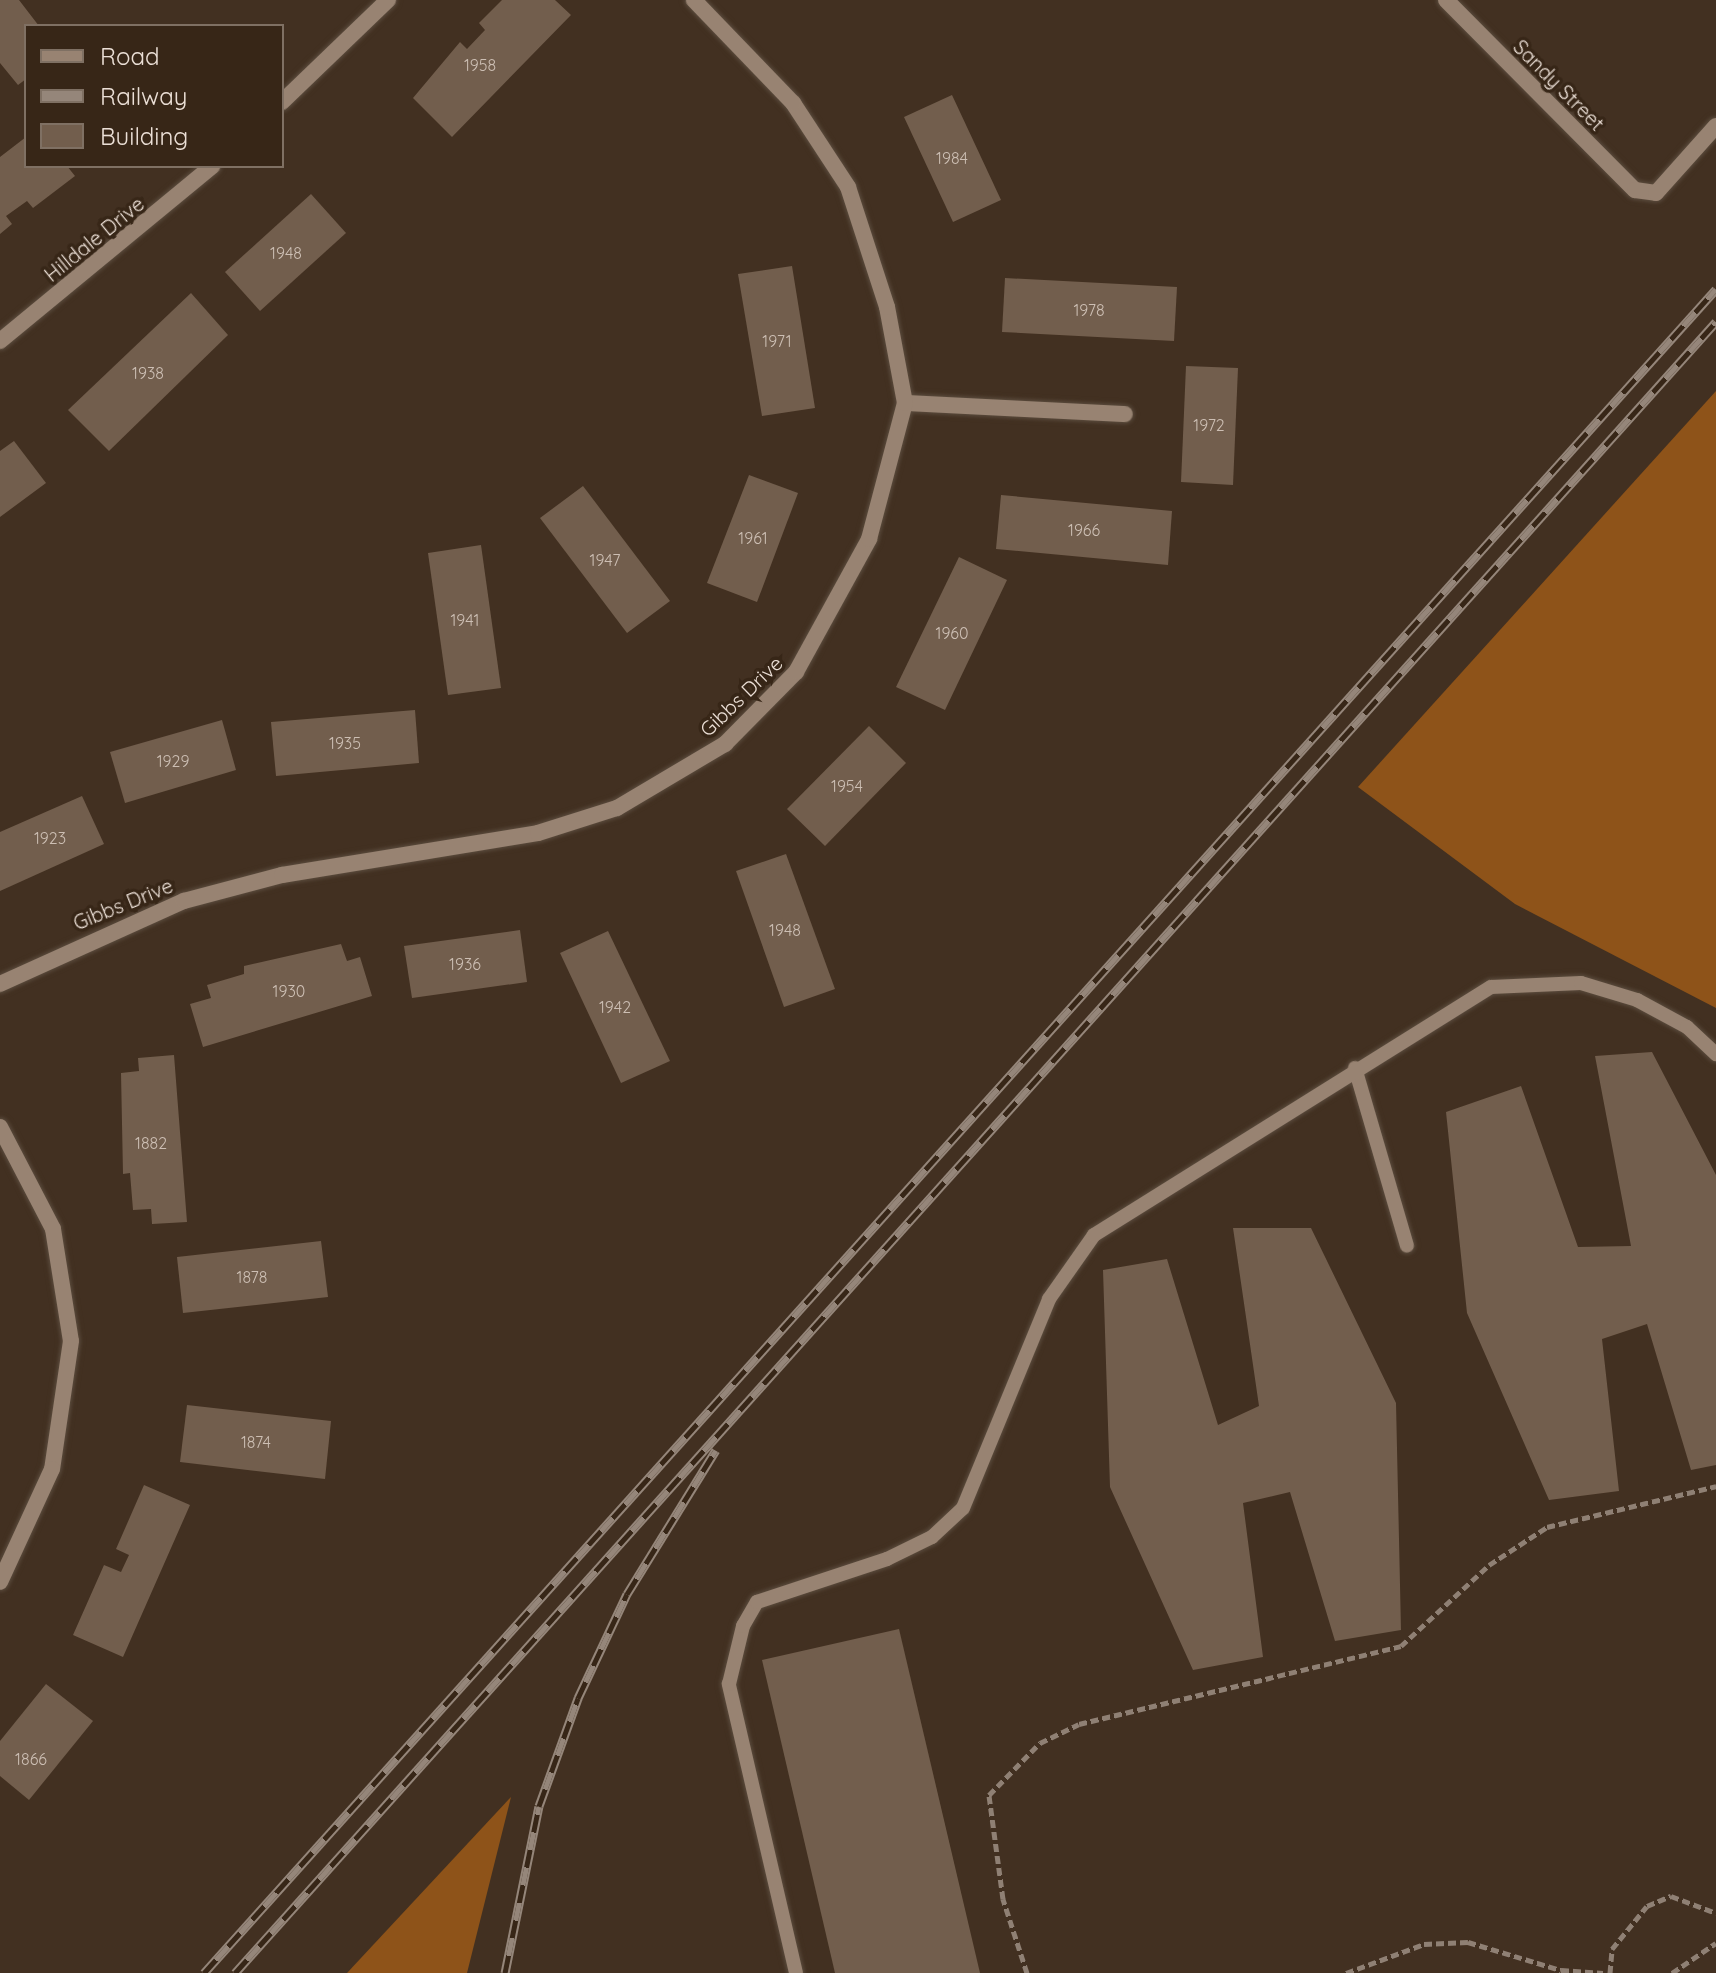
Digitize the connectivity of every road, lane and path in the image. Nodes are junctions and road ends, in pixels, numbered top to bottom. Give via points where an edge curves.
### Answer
1 (388, 0) edge
2 (694, 0) edge
3 (1446, 0) edge
4 (284, 100) edge
5 (1716, 126) edge
6 (210, 168) edge
7 (0, 341) edge
8 (905, 403) junction
9 (1125, 414) dead end
10 (0, 984) edge
11 (1716, 1054) edge
12 (1355, 1068) junction
13 (0, 1127) edge
14 (1407, 1246) dead end
15 (1716, 1486) edge
16 (0, 1582) edge
17 (1716, 1913) edge
18 (1716, 1943) edge
19 (796, 1973) edge
20 (1027, 1973) edge
21 (1346, 1973) edge
22 (1603, 1973) edge
23 (1610, 1973) edge
24 (1672, 1973) edge

1 - 4 street
2 - 8 street, Gibbs Drive via 793,103 848,187 887,307
3 - 5 street, Sandy Street via 1646,194 1656,193
6 - 7 street, Hilldale Drive
8 - 9 street
8 - 10 street, Gibbs Drive via 869,539 825,630 767,705 678,777 617,808 538,833 282,875 184,901
11 - 12 lane via 1637,1000 1581,983 1538,982 1491,987
12 - 14 lane
12 - 19 lane via 1094,1235 1049,1299 963,1508 932,1537 757,1602 731,1657 729,1684
13 - 16 street via 53,1229 71,1341 52,1469
15 - 20 path via 1547,1527 1489,1565 1401,1646 1079,1724 1040,1743 989,1795 1003,1899
17 - 23 path via 1671,1896 1647,1906 1612,1949
18 - 24 path
21 - 22 path via 1424,1944 1468,1942 1561,1970

